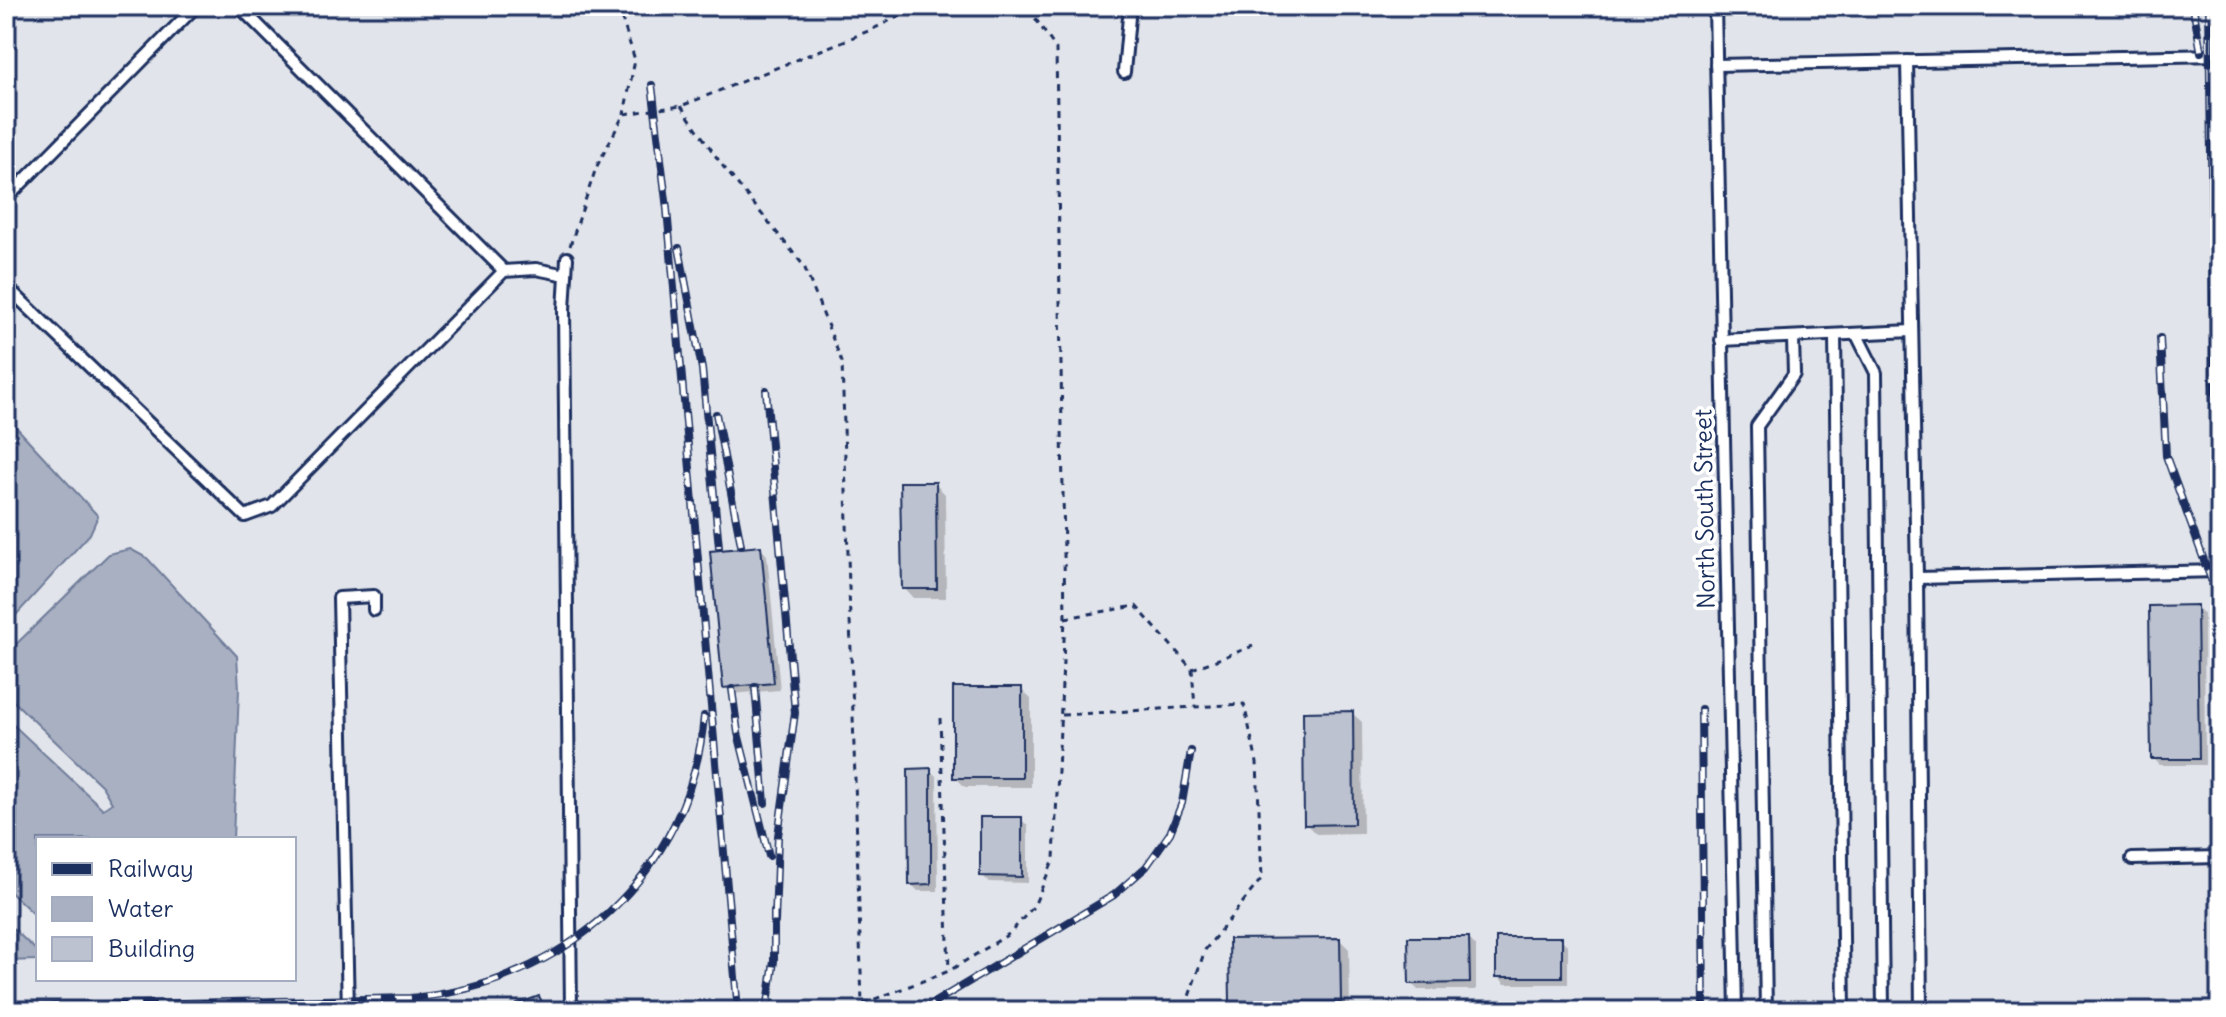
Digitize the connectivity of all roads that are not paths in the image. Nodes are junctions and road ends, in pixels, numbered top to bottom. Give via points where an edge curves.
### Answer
1 (208, 6) edge
2 (239, 6) edge
3 (1130, 6) edge
4 (1715, 6) edge
5 (2220, 55) edge
6 (1907, 61) junction
7 (1716, 65) junction
8 (1124, 72) dead end
9 (6, 199) edge
10 (567, 258) road end
11 (504, 271) junction
12 (566, 275) junction
13 (6, 286) edge
14 (1912, 331) junction
15 (1857, 335) junction
16 (1835, 336) junction
17 (1793, 338) junction
18 (1721, 340) junction
19 (2220, 571) edge
20 (1917, 578) junction
21 (374, 610) dead end
22 (2220, 857) edge
23 (2132, 859) dead end
24 (348, 1011) edge
25 (571, 1011) edge
26 (1736, 1011) edge
27 (1766, 1011) edge
28 (1844, 1011) edge
29 (1883, 1011) edge
30 (1921, 1011) edge

1 - 9 lane via 195,7
2 - 11 lane
3 - 8 lane
4 - 7 lane, North South Street
5 - 6 lane
6 - 7 lane
6 - 14 lane
7 - 18 lane, North South Street
10 - 12 lane
11 - 12 lane via 536,269
11 - 13 lane via 272,506 245,516
12 - 25 lane
14 - 15 lane
14 - 20 lane
15 - 16 lane
15 - 29 lane via 1876,373
16 - 17 lane
16 - 28 lane
17 - 18 lane
17 - 27 lane via 1794,374 1757,426
18 - 26 lane, North South Street
19 - 20 lane
20 - 30 lane
21 - 24 lane via 374,596 339,598
22 - 23 lane

